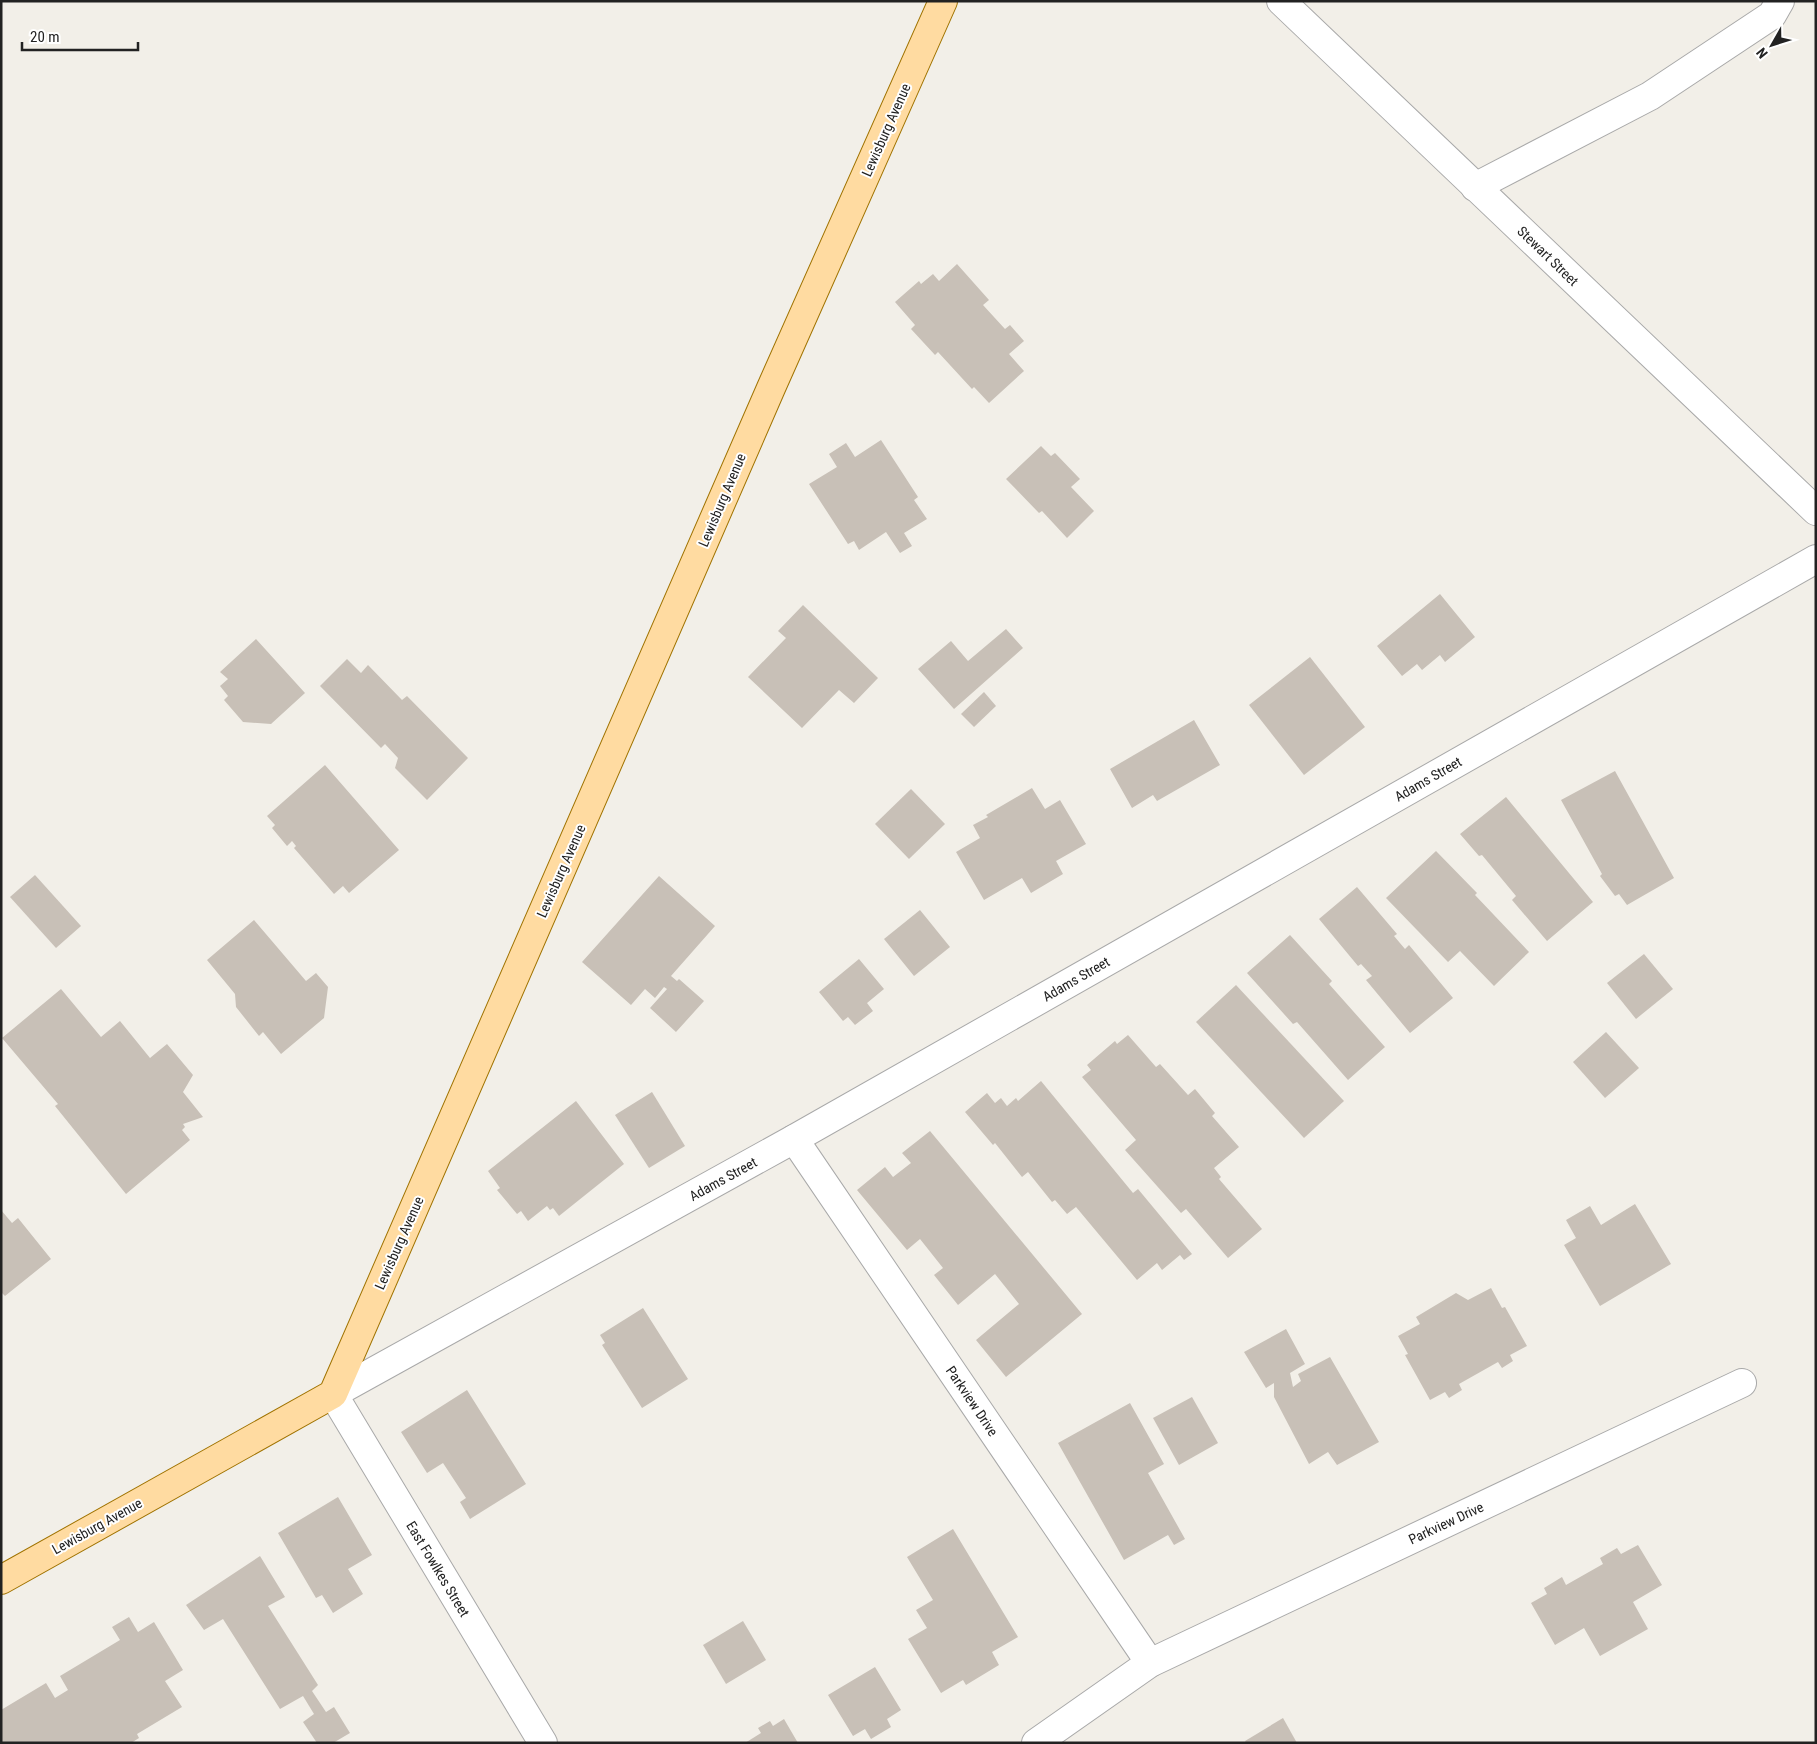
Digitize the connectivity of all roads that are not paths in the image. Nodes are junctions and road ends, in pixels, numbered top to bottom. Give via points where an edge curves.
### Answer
1 (943, 1) edge
2 (1281, 1) edge
3 (1780, 1) edge
4 (1476, 187) junction
5 (1816, 511) edge
6 (1816, 558) edge
7 (794, 1139) junction
8 (1742, 1383) dead end
9 (333, 1394) junction
10 (1, 1580) edge
11 (1150, 1663) junction
12 (543, 1743) edge
13 (1036, 1743) edge

1 - 9 main road, Lewisburg Avenue
2 - 4 street, Stewart Street
3 - 4 street via 1772,15 1650,96
4 - 5 street, Stewart Street
6 - 7 street, Adams Street
7 - 9 street, Adams Street
7 - 11 street, Parkview Drive
8 - 11 street, Parkview Drive
9 - 10 main road, Lewisburg Avenue
9 - 12 street, East Fowlkes Street
11 - 13 street, Parkview Drive

